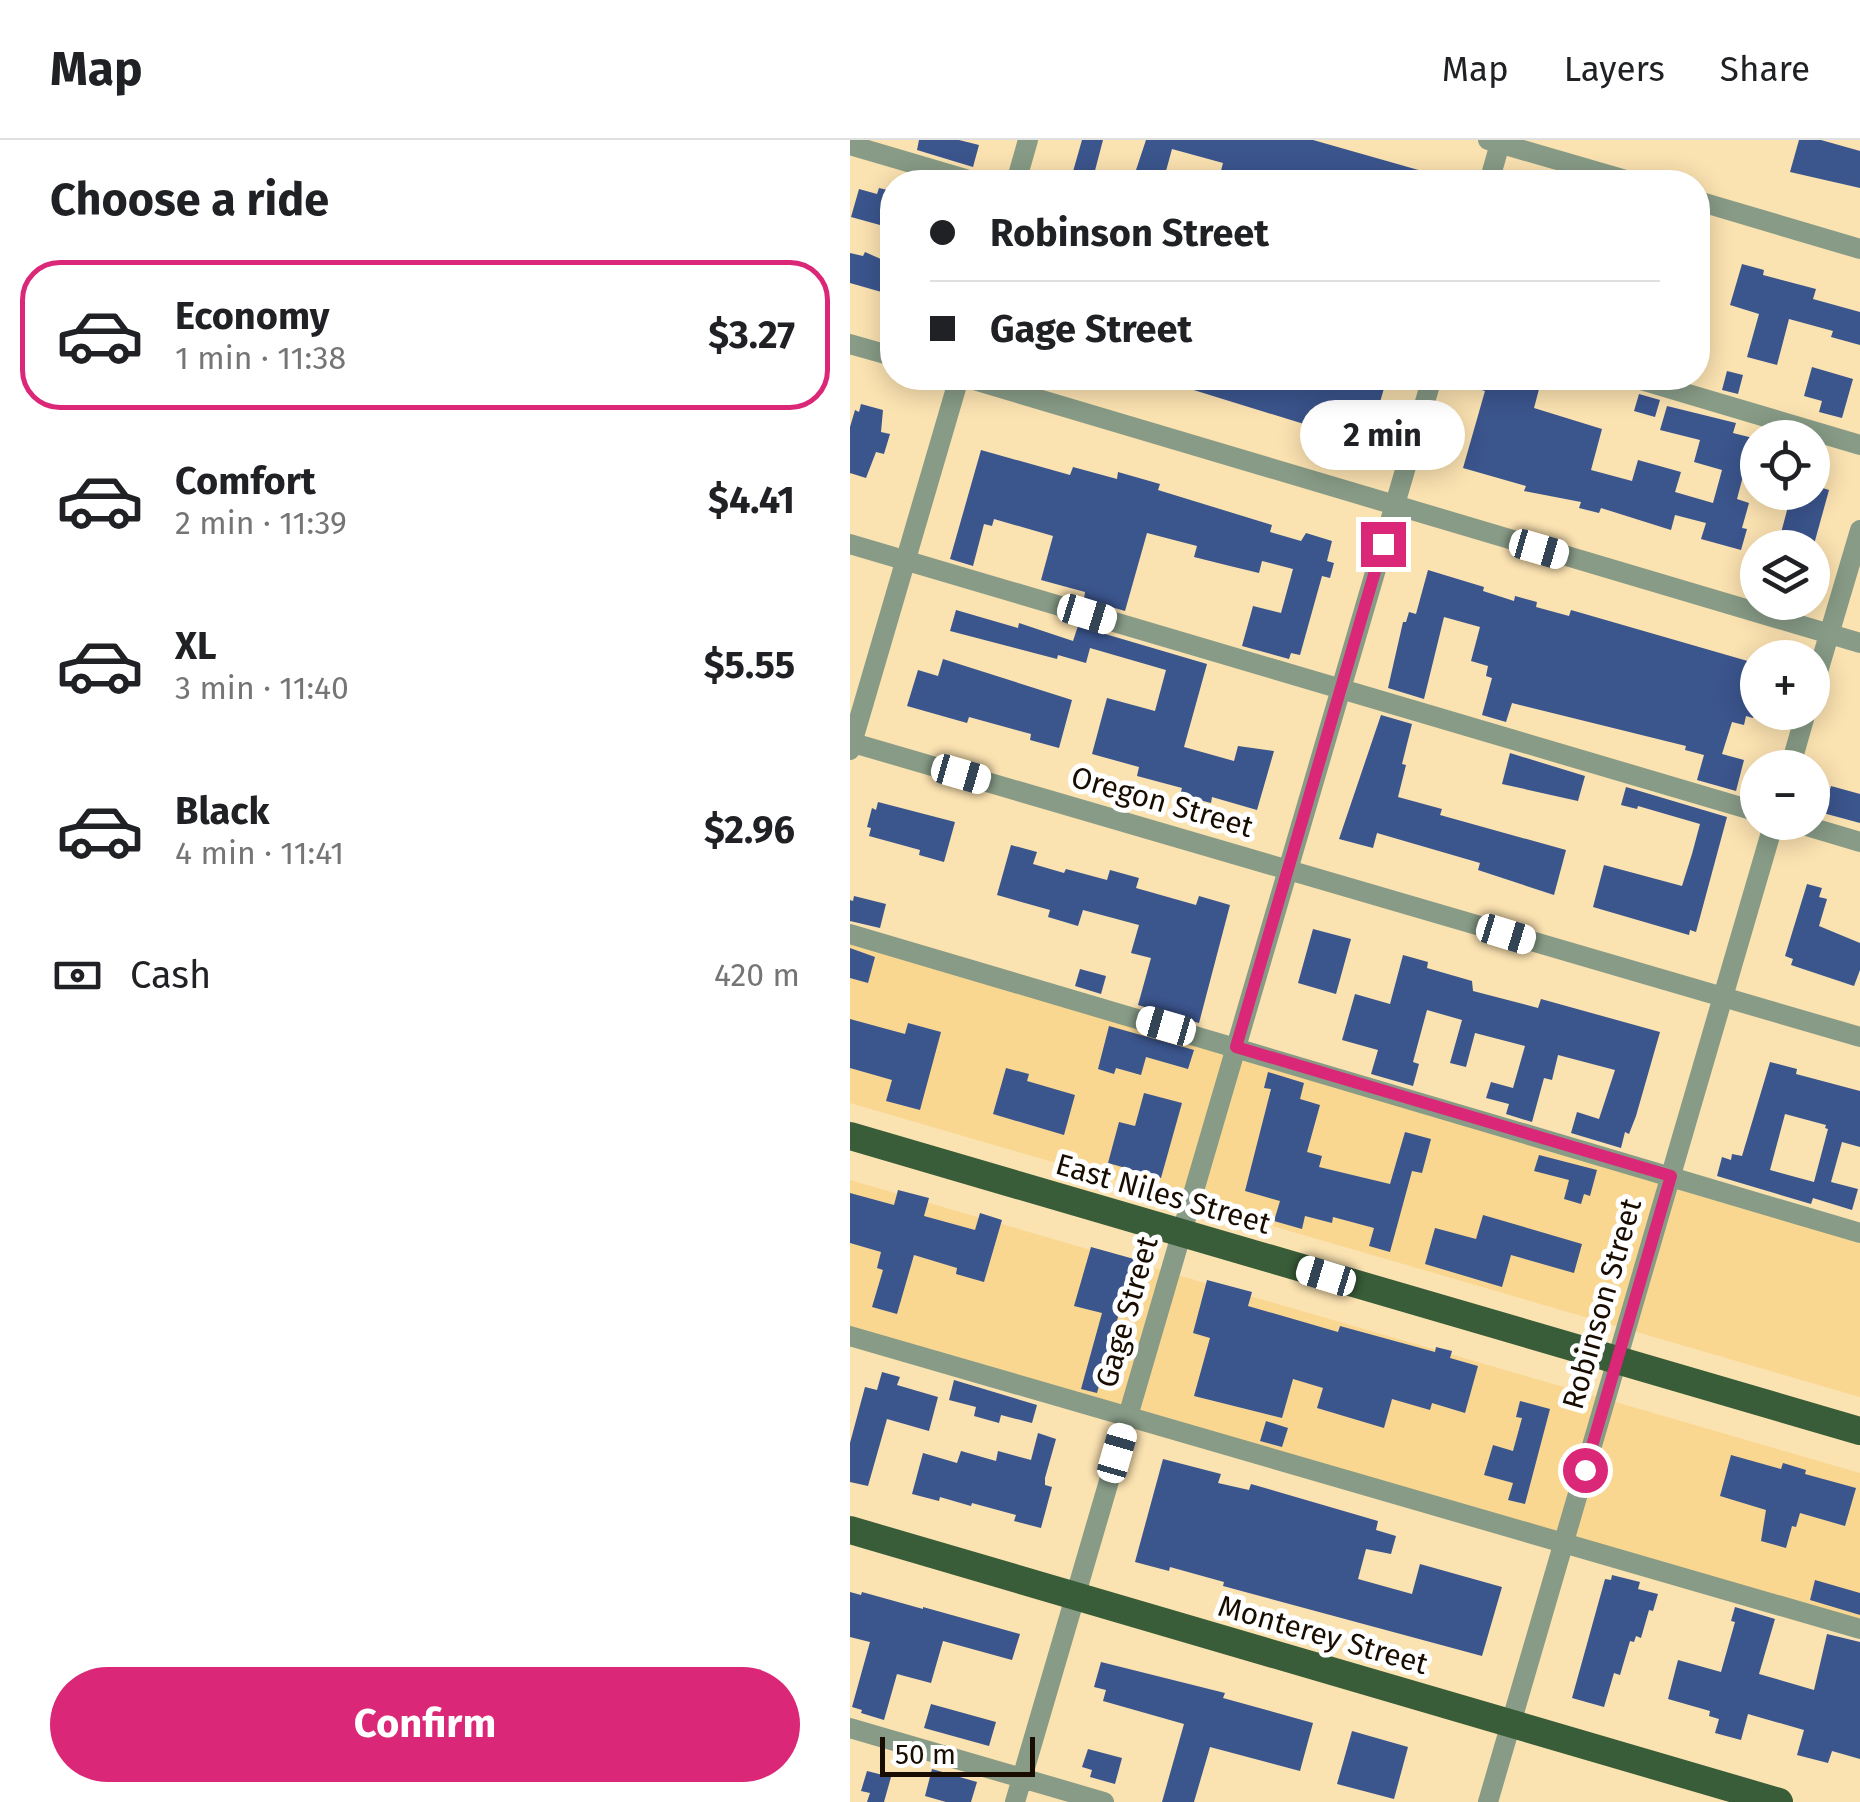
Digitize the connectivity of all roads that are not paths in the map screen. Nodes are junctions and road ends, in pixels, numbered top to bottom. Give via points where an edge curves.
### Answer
1 (1028, 140) edge
2 (1496, 141) edge
3 (850, 145) edge
4 (935, 170) edge
5 (1019, 170) edge
6 (1490, 170) edge
7 (1594, 170) edge
8 (1710, 205) edge
9 (1860, 249) edge
10 (850, 344) edge
11 (880, 353) edge
12 (956, 390) edge
13 (1007, 390) edge
14 (1428, 390) edge
15 (1675, 390) edge
16 (1860, 444) edge
17 (1394, 507) junction
18 (1860, 530) edge
19 (850, 544) edge
20 (906, 560) junction
21 (1829, 634) junction
22 (1827, 640) edge
23 (1860, 643) edge
24 (1340, 690) junction
25 (851, 744) edge
26 (1740, 807) edge
27 (1830, 833) edge
28 (1769, 840) edge
29 (1860, 842) edge
30 (1288, 870) junction
31 (850, 934) edge
32 (1723, 998) junction
33 (1860, 1038) edge
34 (1236, 1047) junction
35 (850, 1136) edge
36 (1671, 1176) junction
37 (1181, 1233) junction
38 (1860, 1233) edge
39 (850, 1336) edge
40 (1617, 1360) junction
41 (1128, 1418) junction
42 (1860, 1432) edge
43 (850, 1530) edge
44 (1564, 1543) junction
45 (1075, 1596) junction
46 (1860, 1629) edge
47 (1511, 1724) junction
48 (850, 1728) edge
49 (1022, 1778) junction
50 (1015, 1802) edge
51 (1104, 1802) edge
52 (1488, 1802) edge
53 (1778, 1802) edge

1 - 5 street
2 - 6 street
2 - 7 street
3 - 4 street
8 - 9 street
10 - 11 street
12 - 20 street
13 - 17 street
14 - 17 street, Gage Street
15 - 16 street
17 - 21 street
17 - 24 street, Gage Street
18 - 21 street
19 - 20 street
20 - 24 street
20 - 25 street
21 - 22 street
21 - 23 street
24 - 26 street
24 - 30 street, Gage Street
25 - 30 street, Oregon Street
27 - 29 street
28 - 32 street, Robinson Street
30 - 32 street, Oregon Street
30 - 34 street, Gage Street
31 - 34 street
32 - 33 street, Oregon Street
32 - 36 street, Robinson Street
34 - 36 street
34 - 37 street, Gage Street
35 - 37 main road, East Niles Street
36 - 38 street
36 - 40 street, Robinson Street
37 - 40 main road, East Niles Street
37 - 41 street, Gage Street
39 - 41 street
40 - 42 main road, East Niles Street
40 - 44 street, Robinson Street
41 - 44 street
41 - 45 street, Gage Street
43 - 45 main road, Monterey Street
44 - 46 street
44 - 47 street, Robinson Street
45 - 47 main road, Monterey Street
45 - 49 street, Gage Street
47 - 52 street, Robinson Street
47 - 53 main road, Monterey Street
48 - 49 street
49 - 50 street, Gage Street
49 - 51 street

